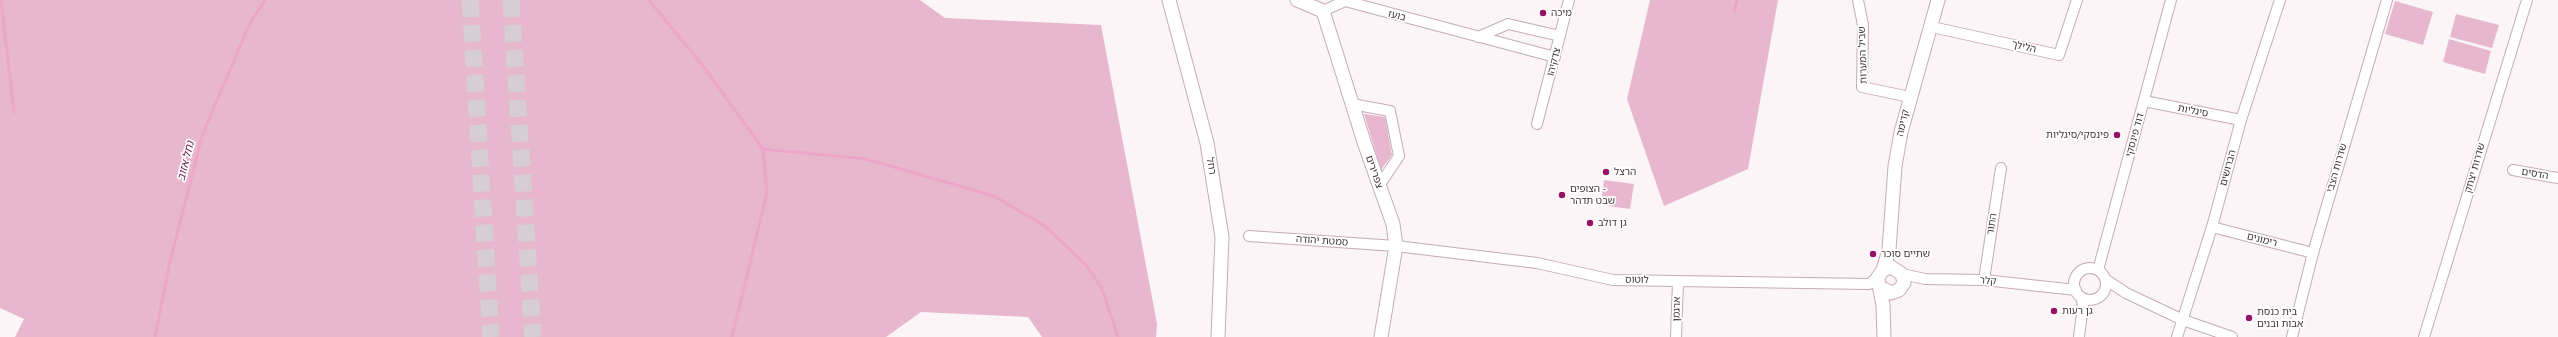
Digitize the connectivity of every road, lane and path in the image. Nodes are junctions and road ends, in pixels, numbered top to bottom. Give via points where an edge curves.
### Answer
1 (1169, 0) edge
2 (1297, 0) edge
3 (1568, 0) edge
4 (1858, 0) edge
5 (1938, 0) edge
6 (2077, 0) edge
7 (2171, 0) edge
8 (2280, 0) edge
9 (2387, 0) edge
10 (2527, 0) edge
11 (1346, 1) edge
12 (1323, 11) junction
13 (1932, 27) junction
14 (1478, 36) junction
15 (1560, 36) junction
16 (1555, 57) junction
17 (1910, 98) junction
18 (2144, 101) junction
19 (1352, 104) junction
20 (2241, 120) junction
21 (1537, 124) dead end
22 (2000, 168) dead end
23 (2512, 170) dead end
24 (2558, 178) edge
25 (1379, 186) junction
26 (2212, 227) junction
27 (1249, 236) dead end
28 (1396, 246) junction
29 (2313, 253) junction
30 (2098, 270) junction
31 (2076, 276) junction
32 (1891, 279) junction
33 (2105, 279) junction
34 (1984, 280) junction
35 (1678, 281) junction
36 (2050, 286) junction
37 (2103, 292) junction
38 (2126, 293) junction
39 (2078, 294) junction
40 (2183, 320) junction
41 (1218, 337) edge
42 (1381, 337) edge
43 (1676, 337) edge
44 (1884, 337) edge
45 (2079, 337) edge
46 (2177, 337) edge
47 (2232, 337) edge
48 (2292, 337) edge
49 (2424, 337) edge

1 - 41 street, רחל via 1207,143 1222,237
2 - 12 street
3 - 15 street, צדקיהו
4 - 17 street, שביל המערות via 1863,25 1862,87
5 - 13 street, קדימה
6 - 13 street, הלילך via 2059,55
7 - 18 street, דוד פינסקי
8 - 20 street, הברושים
9 - 29 street, שדרות הצבי
10 - 49 street, שדרות יצחק
11 - 12 street, בועז
11 - 14 street, בועז
12 - 19 street, צפרירים
13 - 17 street, קדימה
14 - 15 street via 1508,24
14 - 16 street, בועז
15 - 16 street, צדקיהו
16 - 21 street, צדקיהו
17 - 32 street, קדימה via 1900,132 1895,166 1889,250
18 - 20 street, סיגליות
18 - 30 street, דוד פינסקי
19 - 25 street, צפרירים
19 - 25 street via 1390,111 1399,156
20 - 26 street, הברושים
22 - 34 street, התור
23 - 24 street, הדסים
25 - 28 street, צפרירים via 1393,224
26 - 29 street, רימונים
26 - 40 street, הברושים
27 - 28 street, סמטת יהודה
28 - 35 street, לוטוס via 1537,263 1613,280
28 - 42 street, צפרירים
29 - 48 street, שדרות הצבי
30 - 31 street via 2088,268
30 - 33 street
31 - 36 street, קלר
31 - 39 street
32 - 34 street, קלר
32 - 35 street, לוטוס via 1868,284
32 - 44 street via 1884,315
33 - 37 street
33 - 38 street
34 - 36 street, קלר
35 - 43 street, ארגמן
36 - 39 street, קלר
37 - 38 street
37 - 39 street via 2095,299
38 - 40 street
39 - 45 street via 2083,305
40 - 46 street, הברושים
40 - 47 street

